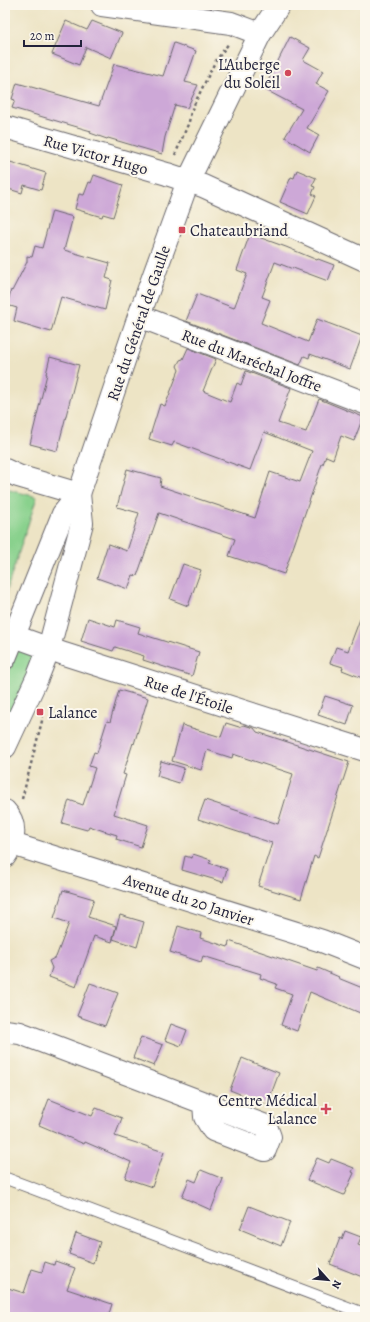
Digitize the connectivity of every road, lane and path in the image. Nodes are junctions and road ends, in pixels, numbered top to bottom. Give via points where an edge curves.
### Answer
1 (102, 5) edge
2 (279, 5) edge
3 (260, 34) junction
4 (215, 62) dead end
5 (191, 111) dead end
6 (5, 127) edge
7 (188, 181) junction
8 (365, 260) edge
9 (139, 316) junction
10 (365, 403) edge
11 (5, 470) edge
12 (79, 494) junction
13 (14, 636) junction
14 (49, 648) junction
15 (5, 658) edge
16 (44, 712) dead end
17 (5, 747) edge
18 (365, 750) edge
19 (13, 805) edge
20 (9, 850) edge
21 (365, 958) edge
22 (5, 1031) edge
23 (204, 1103) dead end
24 (5, 1178) edge
25 (365, 1314) edge

1 - 3 street via 231,23
2 - 3 street, Rue du Général de Gaulle
3 - 7 street, Rue du Général de Gaulle
4 - 5 path
6 - 7 street, Rue Victor Hugo
7 - 8 street, Rue Victor Hugo
7 - 9 street, Rue du Général de Gaulle
9 - 10 street, Rue du Maréchal Joffre
9 - 12 street, Rue du Général de Gaulle
11 - 12 street
12 - 13 street, Rue du Général de Gaulle via 63,514
12 - 14 street, Rue du Général de Gaulle via 82,523
13 - 14 street, Rue de l'Étoile
13 - 15 street, Rue du Général de Gaulle
14 - 17 street, Rue du Général de Gaulle
14 - 18 street, Rue de l'Étoile
16 - 19 path
19 - 20 street via 8,814 14,829
20 - 21 street, Avenue du 20 Janvier via 322,942
22 - 23 street via 20,1033
24 - 25 lane

